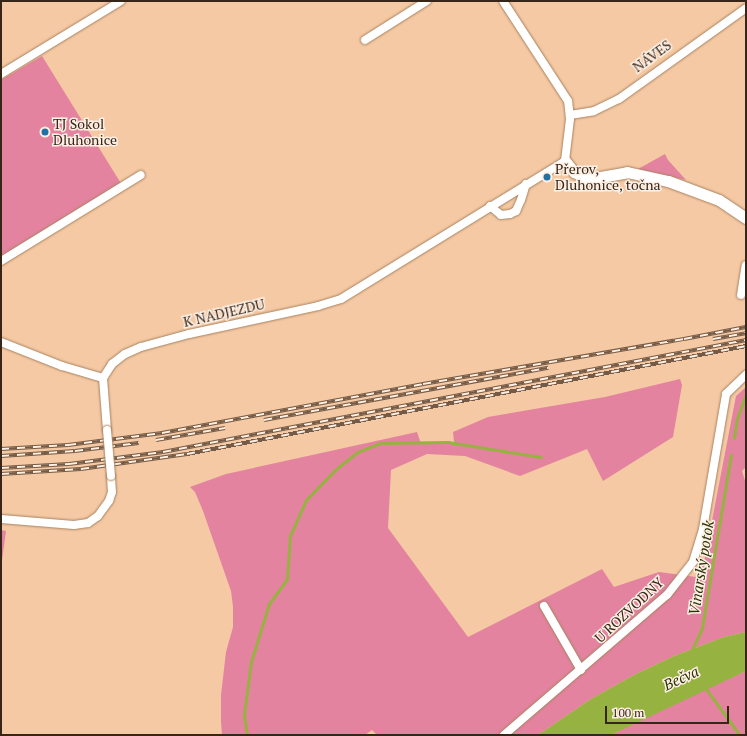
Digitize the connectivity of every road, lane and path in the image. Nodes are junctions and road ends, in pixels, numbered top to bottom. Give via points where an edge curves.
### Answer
1 (121, 1) edge
2 (427, 1) edge
3 (503, 1) edge
4 (746, 8) edge
5 (365, 40) dead end
6 (1, 74) edge
7 (570, 115) junction
8 (565, 161) junction
9 (141, 175) dead end
10 (526, 184) junction
11 (490, 206) junction
12 (746, 218) edge
13 (1, 260) edge
14 (746, 265) edge
15 (741, 295) dead end
16 (1, 342) edge
17 (746, 375) edge
18 (103, 378) junction
19 (1, 519) edge
20 (544, 606) dead end
21 (581, 670) junction
22 (504, 735) edge

1 - 6 street
2 - 5 street
3 - 7 street via 562,89 568,101
4 - 7 street, NÁVES via 619,99 594,111
7 - 8 street
8 - 10 street, K NADJEZDU
8 - 12 street via 574,172 588,179 627,172 668,181 719,200
9 - 13 street
10 - 11 street, K NADJEZDU
10 - 11 street via 516,211 501,215
11 - 18 street, K NADJEZDU via 341,298 318,306 141,346 118,359
14 - 15 street
16 - 18 street via 62,366
17 - 21 street, U ROZVODNY via 726,394 703,529 693,562 667,595
18 - 19 street, bridge via 112,492 109,501 98,516 88,523 74,525
20 - 21 street
21 - 22 street, U ROZVODNY

